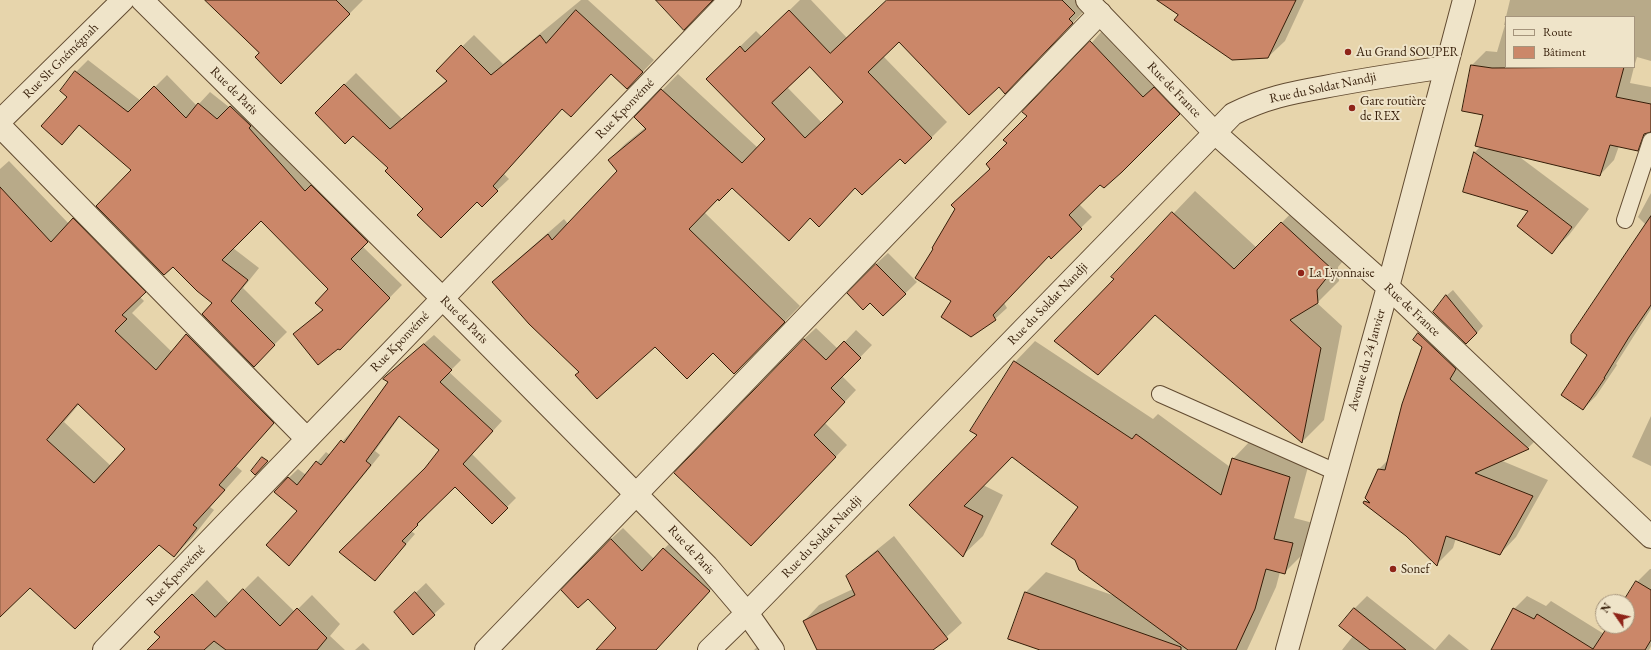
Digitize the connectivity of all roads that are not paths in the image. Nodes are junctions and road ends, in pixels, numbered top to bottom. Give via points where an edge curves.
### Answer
1 (123, 0) edge
2 (142, 0) edge
3 (730, 0) edge
4 (1464, 0) edge
5 (1093, 7) edge
6 (1446, 67) junction
7 (0, 121) edge
8 (0, 126) edge
9 (1215, 133) junction
10 (1651, 141) edge
11 (1626, 220) dead end
12 (1388, 287) junction
13 (442, 298) junction
14 (1160, 394) dead end
15 (307, 439) junction
16 (1336, 472) junction
17 (637, 494) junction
18 (1651, 538) edge
19 (747, 613) junction
20 (104, 650) edge
21 (486, 650) edge
22 (709, 650) edge
23 (773, 650) edge
24 (1287, 650) edge

1 - 7 street, Rue Slt Gnémégnah
2 - 13 street, Rue de Paris
3 - 13 street, Rue Kponvémé
4 - 6 street, Avenue du 24 Janvier
5 - 9 street, Rue de France
5 - 17 street
6 - 9 street, Rue du Soldat Nandji via 1357,80 1277,96 1234,114
6 - 12 street, Avenue du 24 Janvier
8 - 15 street
9 - 12 street, Rue de France
9 - 19 street, Rue du Soldat Nandji
10 - 11 lane
12 - 16 street, Avenue du 24 Janvier
12 - 18 street, Rue de France
13 - 15 street, Rue Kponvémé
13 - 17 street, Rue de Paris
14 - 16 lane
15 - 20 street, Rue Kponvémé
16 - 24 street, Avenue du 24 Janvier
17 - 19 street, Rue de Paris via 707,566
17 - 21 street
19 - 22 street, Rue du Soldat Nandji
19 - 23 street, Rue de Paris

